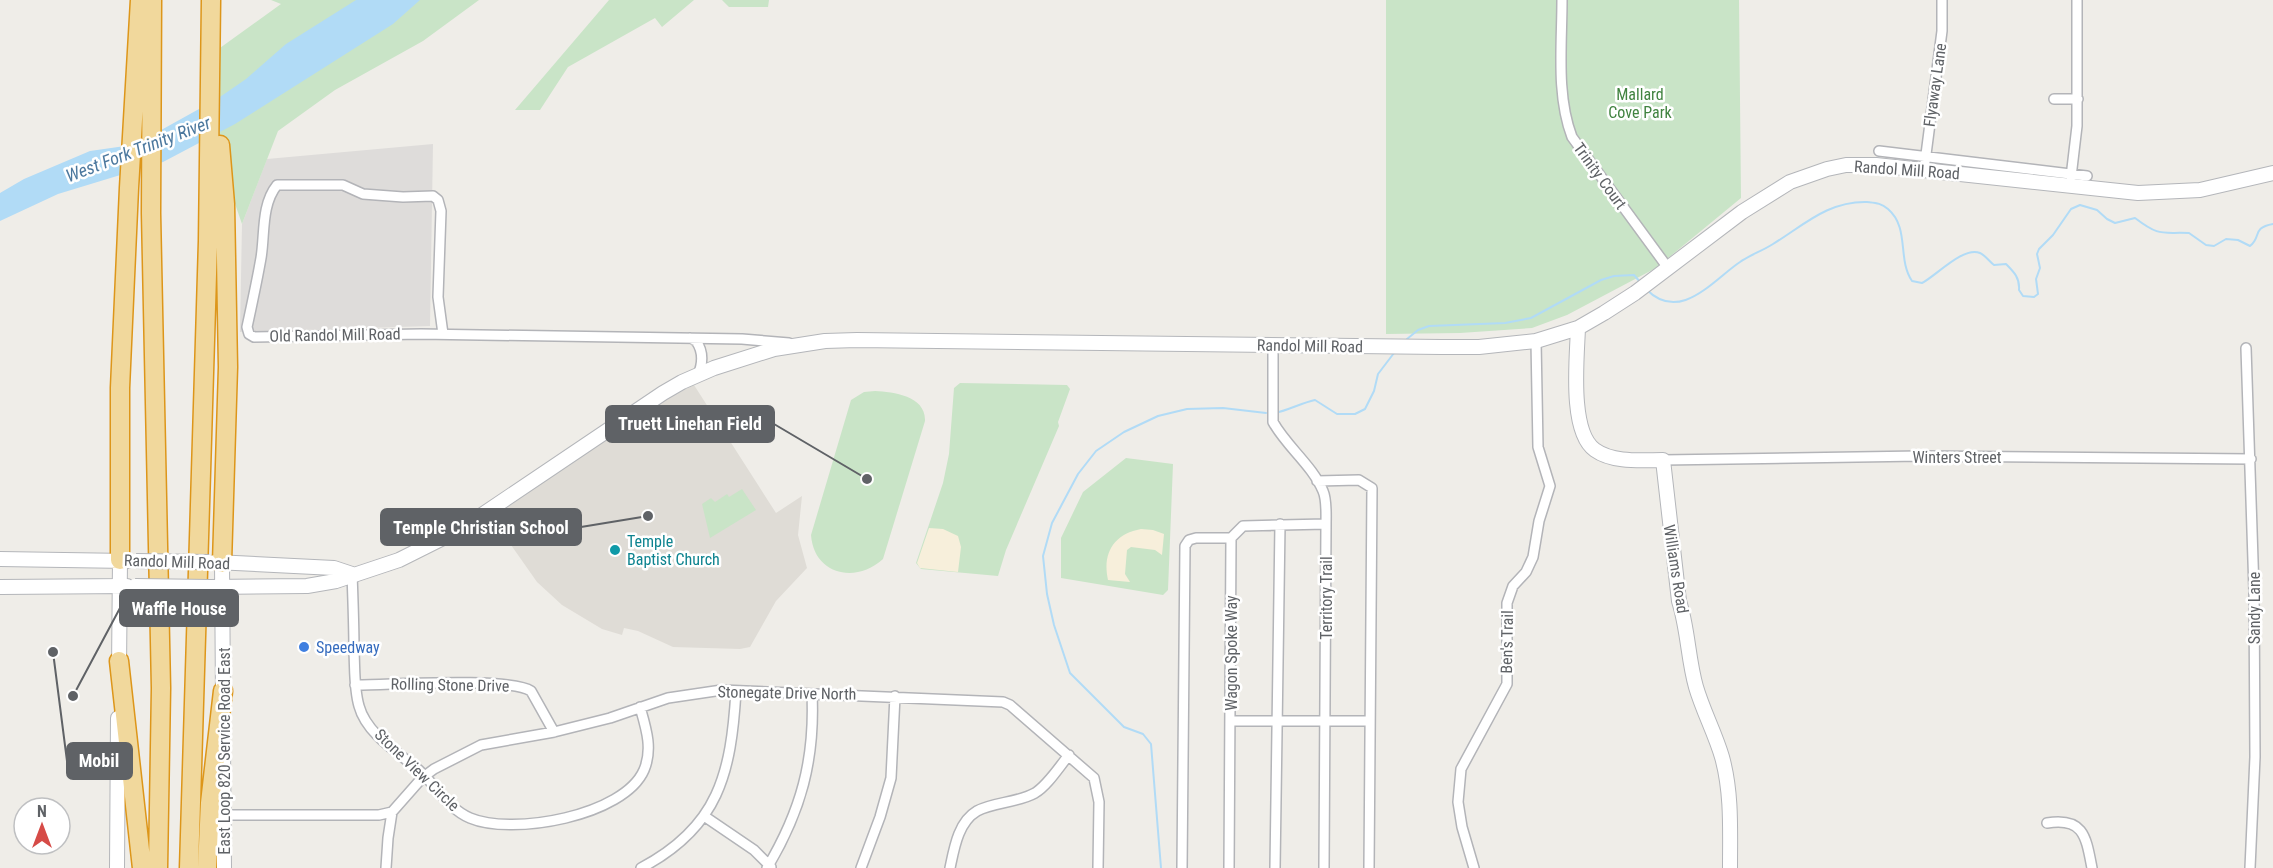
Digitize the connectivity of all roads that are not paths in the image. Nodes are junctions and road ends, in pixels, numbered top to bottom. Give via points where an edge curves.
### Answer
1 (141, 0) edge
2 (152, 0) edge
3 (211, 0) edge
4 (1562, 0) edge
5 (1942, 0) edge
6 (2077, 0) edge
7 (2054, 99) dead end
8 (2078, 99) junction
9 (1879, 151) dead end
10 (1924, 163) junction
11 (2273, 173) edge
12 (2087, 176) dead end
13 (2070, 180) junction
14 (217, 204) junction
15 (1668, 268) junction
16 (1578, 328) junction
17 (443, 334) junction
18 (687, 337) junction
19 (1536, 341) junction
20 (800, 344) junction
21 (1273, 346) junction
22 (2246, 348) dead end
23 (698, 375) junction
24 (2251, 459) junction
25 (1664, 460) junction
26 (1317, 481) junction
27 (1280, 524) junction
28 (1326, 524) junction
29 (1231, 538) junction
30 (0, 559) edge
31 (128, 561) junction
32 (215, 562) junction
33 (352, 574) junction
34 (0, 587) edge
35 (120, 587) junction
36 (216, 587) junction
37 (119, 661) junction
38 (355, 685) junction
39 (223, 691) junction
40 (736, 691) junction
41 (812, 694) junction
42 (895, 696) junction
43 (640, 707) junction
44 (1231, 721) junction
45 (1276, 721) junction
46 (1325, 721) junction
47 (1370, 721) junction
48 (554, 732) junction
49 (1069, 755) junction
50 (426, 775) junction
51 (392, 812) junction
52 (224, 815) junction
53 (704, 816) junction
54 (2047, 822) dead end
55 (769, 867) edge
56 (117, 868) edge
57 (142, 868) edge
58 (158, 868) edge
59 (189, 868) edge
60 (207, 868) edge
61 (224, 868) edge
62 (386, 868) edge
63 (641, 868) edge
64 (861, 868) edge
65 (950, 868) edge
66 (1098, 868) edge
67 (1182, 868) edge
68 (1230, 868) edge
69 (1275, 868) edge
70 (1324, 868) edge
71 (1369, 868) edge
72 (1474, 868) edge
73 (1730, 868) edge
74 (2092, 868) edge
75 (2250, 868) edge

1 - 31 highway via 120,388
2 - 58 highway via 151,213 161,699
3 - 14 highway
4 - 15 street, Trinity Court via 1563,98 1572,137
5 - 10 street, Flyaway Lane via 1942,31
6 - 8 street
7 - 8 street
8 - 13 street
9 - 10 street, Randol Mill Road
10 - 13 main road, Randol Mill Road
10 - 15 main road, Randol Mill Road via 1846,165 1810,173 1765,196
11 - 13 main road, Randol Mill Road via 2171,193 2138,193
12 - 13 street, Randol Mill Road
14 - 32 highway via 228,367
14 - 59 highway
15 - 16 main road, Randol Mill Road
16 - 19 main road, Randol Mill Road
16 - 25 main road via 1578,404 1586,441 1596,451 1616,458
17 - 17 street, Old Randol Mill Road via 254,337 249,333 262,254 262,230 271,192 277,185 343,185 363,194 433,196 438,200 438,297
17 - 18 street, Old Randol Mill Road
18 - 20 street, Old Randol Mill Road
18 - 23 street via 696,341 702,352
19 - 21 main road, Randol Mill Road via 1479,347
19 - 72 street, Ben's Trail via 1538,447 1550,486 1533,557 1513,586 1508,603 1507,684 1461,769 1458,802
20 - 21 main road, Randol Mill Road via 857,340
20 - 23 main road, Randol Mill Road via 749,356
21 - 26 street, Territory Trail via 1273,422
22 - 24 street, Sandy Lane
23 - 33 main road, Randol Mill Road via 663,393 445,537 399,560
24 - 25 street, Winters Street via 1920,456
24 - 75 street, Sandy Lane via 2255,757
25 - 73 main road, Williams Road via 1671,545 1696,688 1727,782
26 - 28 street, Territory Trail via 1324,493
26 - 47 street via 1359,480 1372,488
27 - 28 street
27 - 29 street via 1243,526
27 - 45 street
28 - 46 street, Territory Trail
29 - 44 street, Wagon Spoke Way
29 - 67 street via 1196,538 1185,546
30 - 31 main road, Randol Mill Road
31 - 32 main road, Randol Mill Road, bridge
31 - 35 main road
32 - 33 main road, Randol Mill Road via 334,568
32 - 36 main road, East Loop 820 Service Road East
33 - 36 main road, Randol Mill Road via 307,586
33 - 38 street, Stone View Circle
34 - 35 main road, Randol Mill Road
35 - 36 main road, Randol Mill Road, bridge
35 - 37 main road
36 - 39 main road, East Loop 820 Service Road East
37 - 56 main road
37 - 57 highway
38 - 48 street, Rolling Stone Drive via 525,687
38 - 50 street, Stone View Circle via 364,718 382,740
39 - 52 main road, East Loop 820 Service Road East
39 - 60 highway
40 - 41 street, Stonegate Drive North
40 - 43 street, Stonegate Drive North via 685,694
40 - 53 street via 728,761 717,794
41 - 42 street, Stonegate Drive North
41 - 55 street via 808,771 793,819
42 - 49 street, Stonegate Drive North via 1003,702
42 - 64 street via 891,778
43 - 48 street, Stonegate Drive North
43 - 50 street, Stone View Circle via 648,742 644,770 635,784 589,812 515,824 484,823 453,808
44 - 45 street
44 - 68 street, Wagon Spoke Way
45 - 46 street
45 - 69 street
46 - 47 street
46 - 70 street, Territory Trail
47 - 71 street
48 - 50 street, Stonegate Drive North via 481,745
49 - 65 street via 1036,792 977,811 965,823 955,844
49 - 66 street, Stonegate Drive North via 1094,778 1098,789
50 - 51 street, Stonegate Drive North
51 - 52 street
51 - 62 street
52 - 61 main road, East Loop 820 Service Road East
53 - 55 street via 754,850
53 - 63 street via 685,838
54 - 74 street via 2061,820 2080,828

